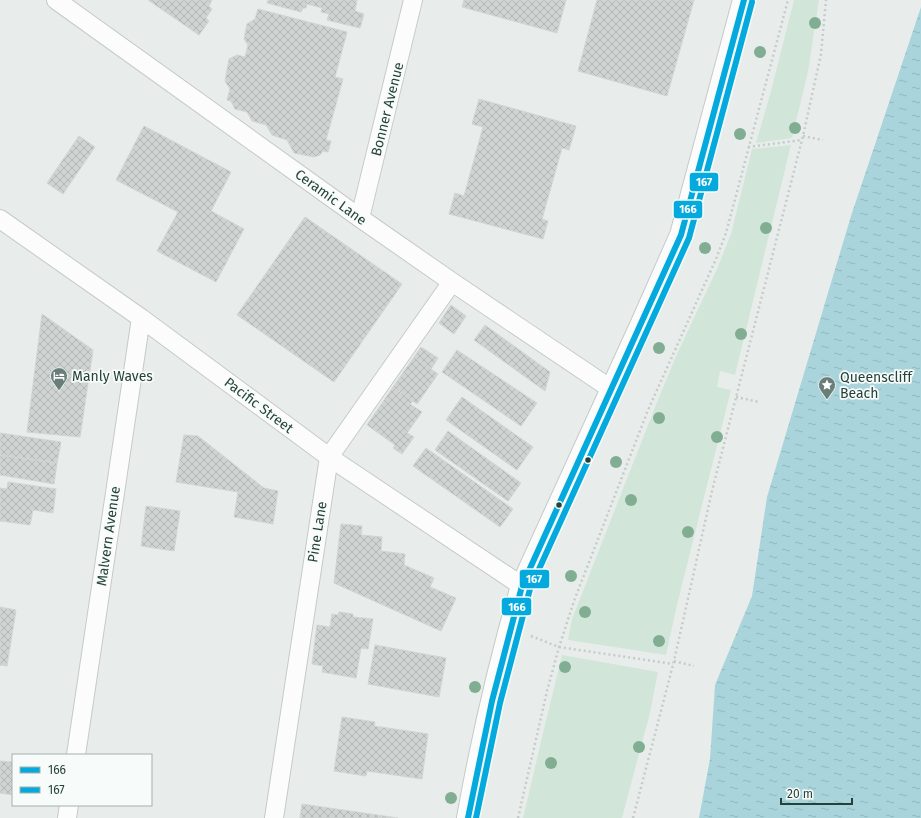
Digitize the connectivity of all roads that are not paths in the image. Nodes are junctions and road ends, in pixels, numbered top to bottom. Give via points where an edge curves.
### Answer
1 (56, 0) edge
2 (413, 0) edge
3 (744, 0) edge
4 (360, 218) junction
5 (0, 219) edge
6 (452, 282) junction
7 (140, 318) junction
8 (611, 390) junction
9 (329, 457) junction
10 (522, 586) junction
11 (76, 754) edge
12 (69, 806) edge
13 (67, 818) edge
14 (274, 818) edge
15 (468, 818) edge

1 - 4 street, Ceramic Lane
2 - 4 street, Bonner Avenue
3 - 8 main road via 681,235
4 - 6 street, Ceramic Lane
5 - 7 street, Pacific Street
6 - 8 street, Ceramic Lane
6 - 9 street, Pine Lane
7 - 9 street, Pacific Street
7 - 11 street, Malvern Avenue
8 - 10 main road
9 - 10 street, Pacific Street
9 - 14 street, Pine Lane
10 - 15 main road
12 - 13 street

